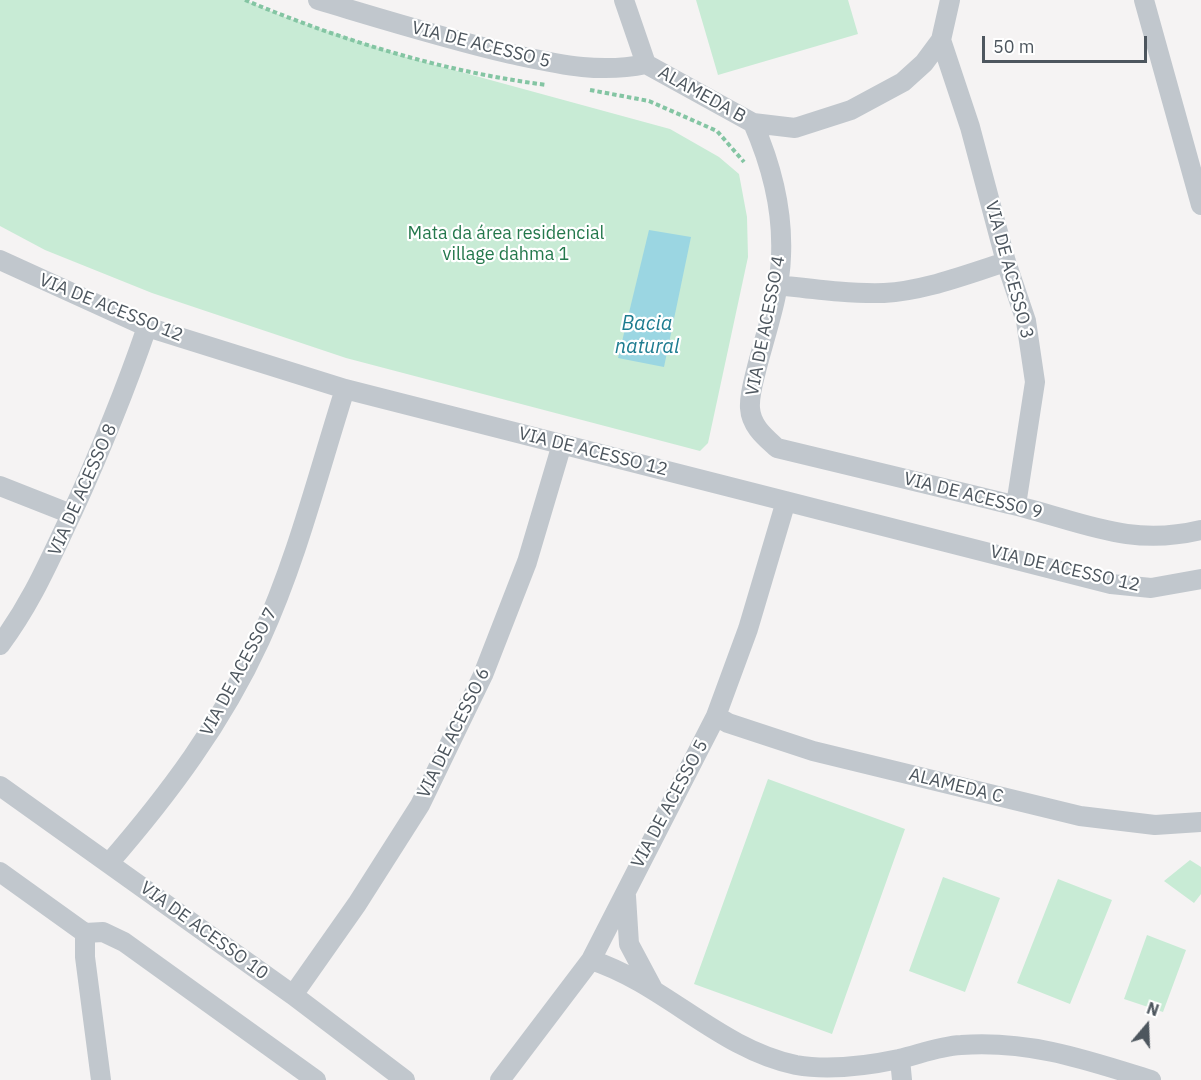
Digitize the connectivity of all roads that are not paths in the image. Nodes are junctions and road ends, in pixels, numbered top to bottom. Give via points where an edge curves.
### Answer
1 (318, 0) edge
2 (624, 0) edge
3 (950, 0) edge
4 (1144, 0) edge
5 (941, 40) junction
6 (646, 64) junction
7 (753, 123) junction
8 (1201, 205) edge
9 (0, 260) edge
10 (1006, 262) junction
11 (777, 285) junction
12 (147, 327) junction
13 (345, 390) junction
14 (755, 424) joint
15 (562, 444) junction
16 (0, 486) edge
17 (786, 501) junction
18 (1016, 505) junction
19 (71, 514) junction
20 (1201, 530) edge
21 (1201, 579) edge
22 (0, 645) edge
23 (716, 716) junction
24 (0, 786) edge
25 (1201, 822) edge
26 (109, 863) junction
27 (0, 872) edge
28 (626, 890) junction
29 (85, 933) junction
30 (591, 960) junction
31 (653, 989) junction
32 (293, 995) junction
33 (900, 1059) junction
34 (101, 1080) edge
35 (316, 1080) edge
36 (405, 1080) edge
37 (500, 1080) edge
38 (902, 1080) edge
39 (1149, 1080) edge

1 - 6 street, VIA DE ACESSO 5 via 451,40 568,66 617,70
2 - 6 street
3 - 5 street, ALAMEDA B
4 - 8 street
5 - 7 street, ALAMEDA B via 903,82 851,110 795,128
5 - 10 street, VIA DE ACESSO 3 via 970,127
6 - 7 street, ALAMEDA B
7 - 11 street, VIA DE ACESSO 4 via 763,145 780,215
9 - 12 street, VIA DE ACESSO 12
10 - 11 street via 933,284 886,293
10 - 18 street, VIA DE ACESSO 3 via 1026,321 1035,382
11 - 14 street, VIA DE ACESSO 4 via 753,387 750,408
12 - 13 street, VIA DE ACESSO 12
12 - 19 street, VIA DE ACESSO 8 via 102,449
13 - 15 street, VIA DE ACESSO 12
13 - 26 street, VIA DE ACESSO 7 via 303,531 259,642 219,716 168,794
14 - 18 street, VIA DE ACESSO 9 via 777,448
15 - 17 street, VIA DE ACESSO 12
15 - 32 street, VIA DE ACESSO 6 via 526,562 483,675 420,805
16 - 19 street
17 - 21 street, VIA DE ACESSO 12 via 1111,584 1150,588
17 - 23 street, VIA DE ACESSO 5 via 748,629
18 - 20 street, VIA DE ACESSO 9 via 1133,537 1175,536
19 - 22 street, VIA DE ACESSO 8 via 50,564
23 - 25 street, ALAMEDA C via 813,751 1080,816 1155,825
23 - 28 street, VIA DE ACESSO 5
24 - 26 street, VIA DE ACESSO 10
26 - 32 street, VIA DE ACESSO 10
27 - 29 street
28 - 30 street, VIA DE ACESSO 5
28 - 31 street via 629,944
29 - 34 street
29 - 35 street via 103,932 124,942
30 - 31 street
30 - 37 street, VIA DE ACESSO 5
31 - 33 street via 736,1045 795,1065 842,1068
32 - 36 street, VIA DE ACESSO 10
33 - 38 street
33 - 39 street via 960,1045 1017,1046 1074,1055

